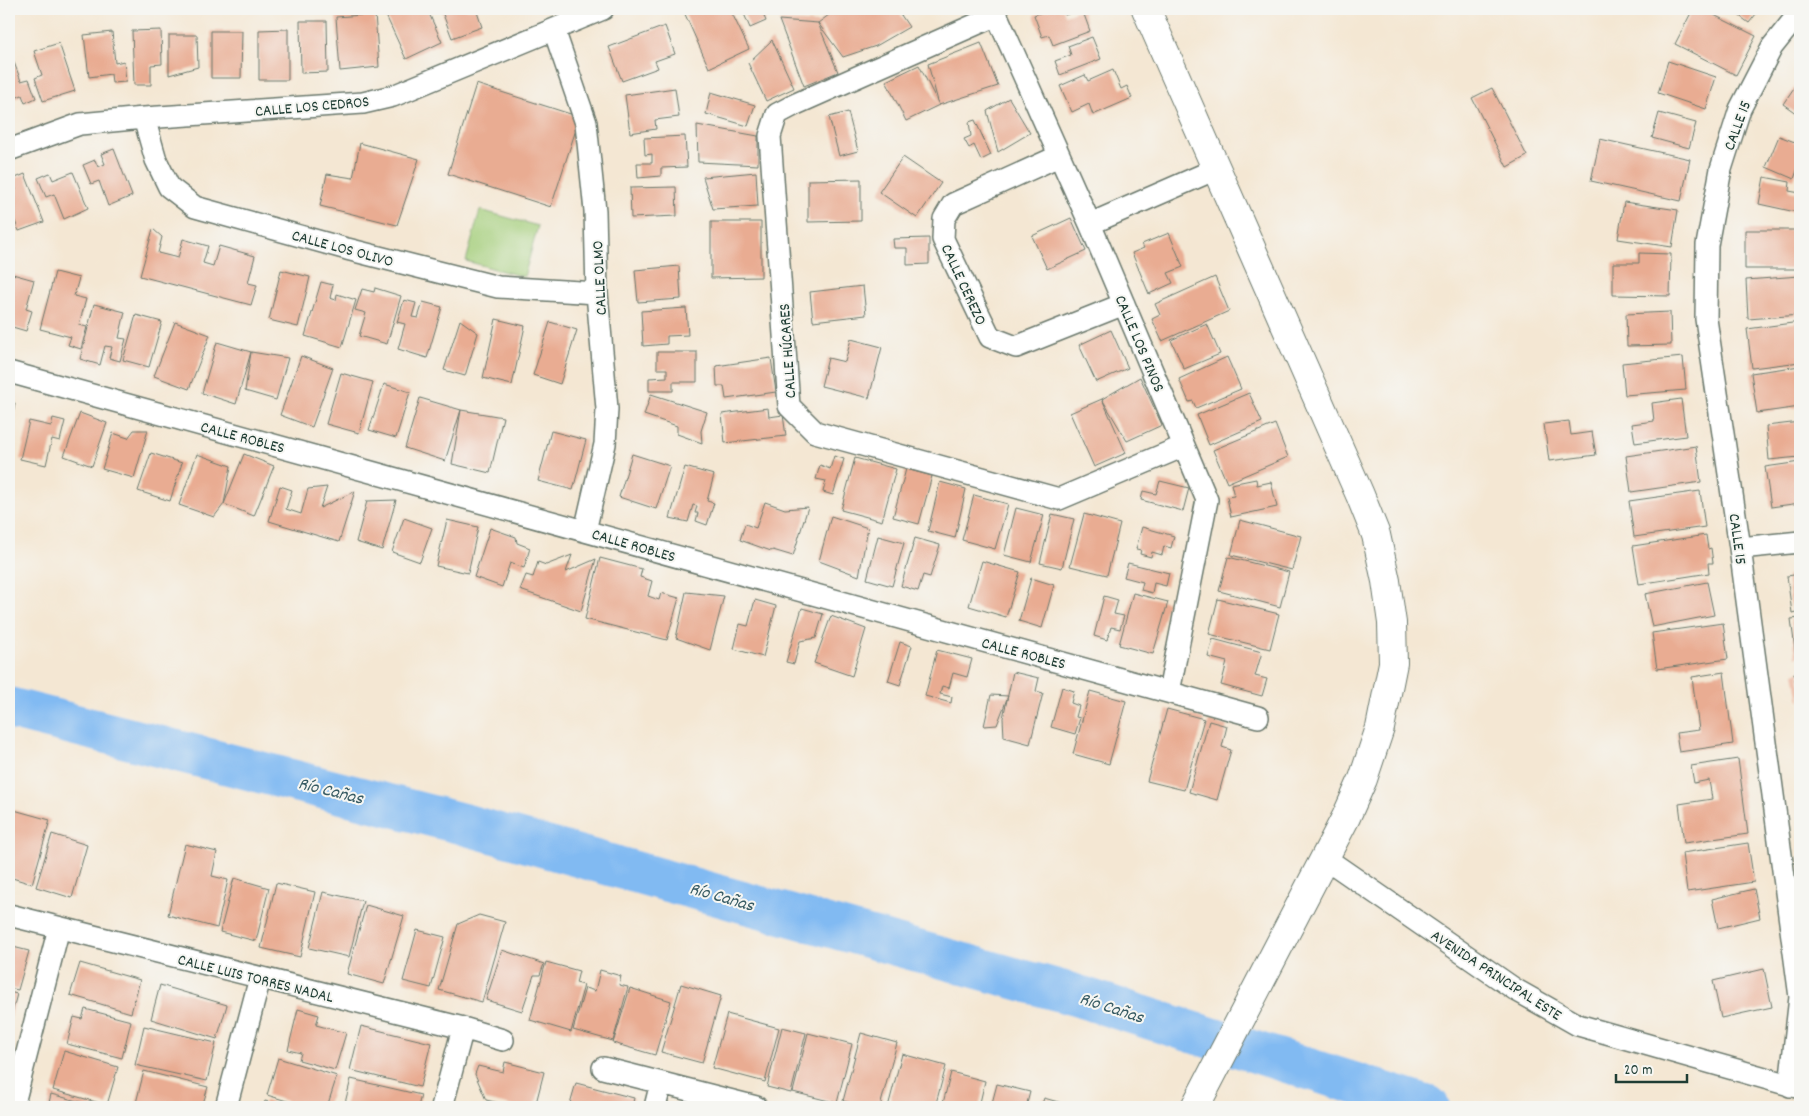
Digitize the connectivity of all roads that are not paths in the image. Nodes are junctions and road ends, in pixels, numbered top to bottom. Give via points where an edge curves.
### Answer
1 (603, 9) edge
2 (1146, 9) edge
3 (995, 12) edge
4 (1800, 12) edge
5 (554, 30) junction
6 (144, 118) junction
7 (9, 150) edge
8 (1059, 156) junction
9 (1216, 169) junction
10 (1090, 224) junction
11 (597, 293) junction
12 (1124, 304) junction
13 (9, 372) edge
14 (1184, 446) junction
15 (586, 530) junction
16 (1800, 542) edge
17 (1740, 548) junction
18 (1169, 692) junction
19 (1258, 717) dead end
20 (1325, 858) junction
21 (1792, 874) edge
22 (9, 915) edge
23 (59, 928) junction
24 (260, 978) junction
25 (463, 1028) junction
26 (503, 1040) dead end
27 (603, 1068) dead end
28 (661, 1083) junction
29 (1795, 1087) edge
30 (13, 1107) edge
31 (226, 1107) edge
32 (442, 1107) edge
33 (655, 1107) edge
34 (756, 1107) edge
35 (1196, 1107) edge

1 - 5 street, CALLE LOS CEDROS
2 - 9 highway
3 - 8 street, CALLE LOS PINOS
3 - 14 street, CALLE HÚCARES via 777,114 770,136 789,406 815,432 1059,499
4 - 17 street, CALLE 15 via 1772,47 1740,110 1720,169 1707,245 1706,319
5 - 6 street, CALLE LOS CEDROS via 393,96 364,103
5 - 11 street, CALLE OLMO via 586,123 595,211
6 - 7 street, CALLE LOS CEDROS via 80,124
6 - 11 street, CALLE LOS OLIVO via 156,160 169,187 195,207 498,287
8 - 10 street, CALLE LOS PINOS
8 - 12 street, CALLE CEREZO via 953,204 944,219 943,239 990,338 1016,347
9 - 10 street
9 - 20 highway via 1360,495 1376,535 1386,581 1393,662 1380,728 1363,779
10 - 12 street, CALLE LOS PINOS
11 - 15 street, CALLE OLMO via 607,408 605,444
12 - 14 street, CALLE LOS PINOS
13 - 15 street, CALLE ROBLES
14 - 18 street, CALLE LOS PINOS via 1207,500
15 - 18 street, CALLE ROBLES
16 - 17 street
17 - 21 street, CALLE 15
18 - 19 street, CALLE ROBLES
20 - 29 street, AVENIDA PRINCIPAL ESTE via 1516,990 1578,1025
20 - 35 highway
21 - 29 street, CALLE 15 via 1800,997
22 - 23 street, CALLE LUIS TORRES NADAL
23 - 24 street, CALLE LUIS TORRES NADAL
23 - 30 street
24 - 25 street, CALLE LUIS TORRES NADAL
24 - 31 street
25 - 26 street, CALLE LUIS TORRES NADAL
25 - 32 street
27 - 28 street
28 - 33 street
28 - 34 street

